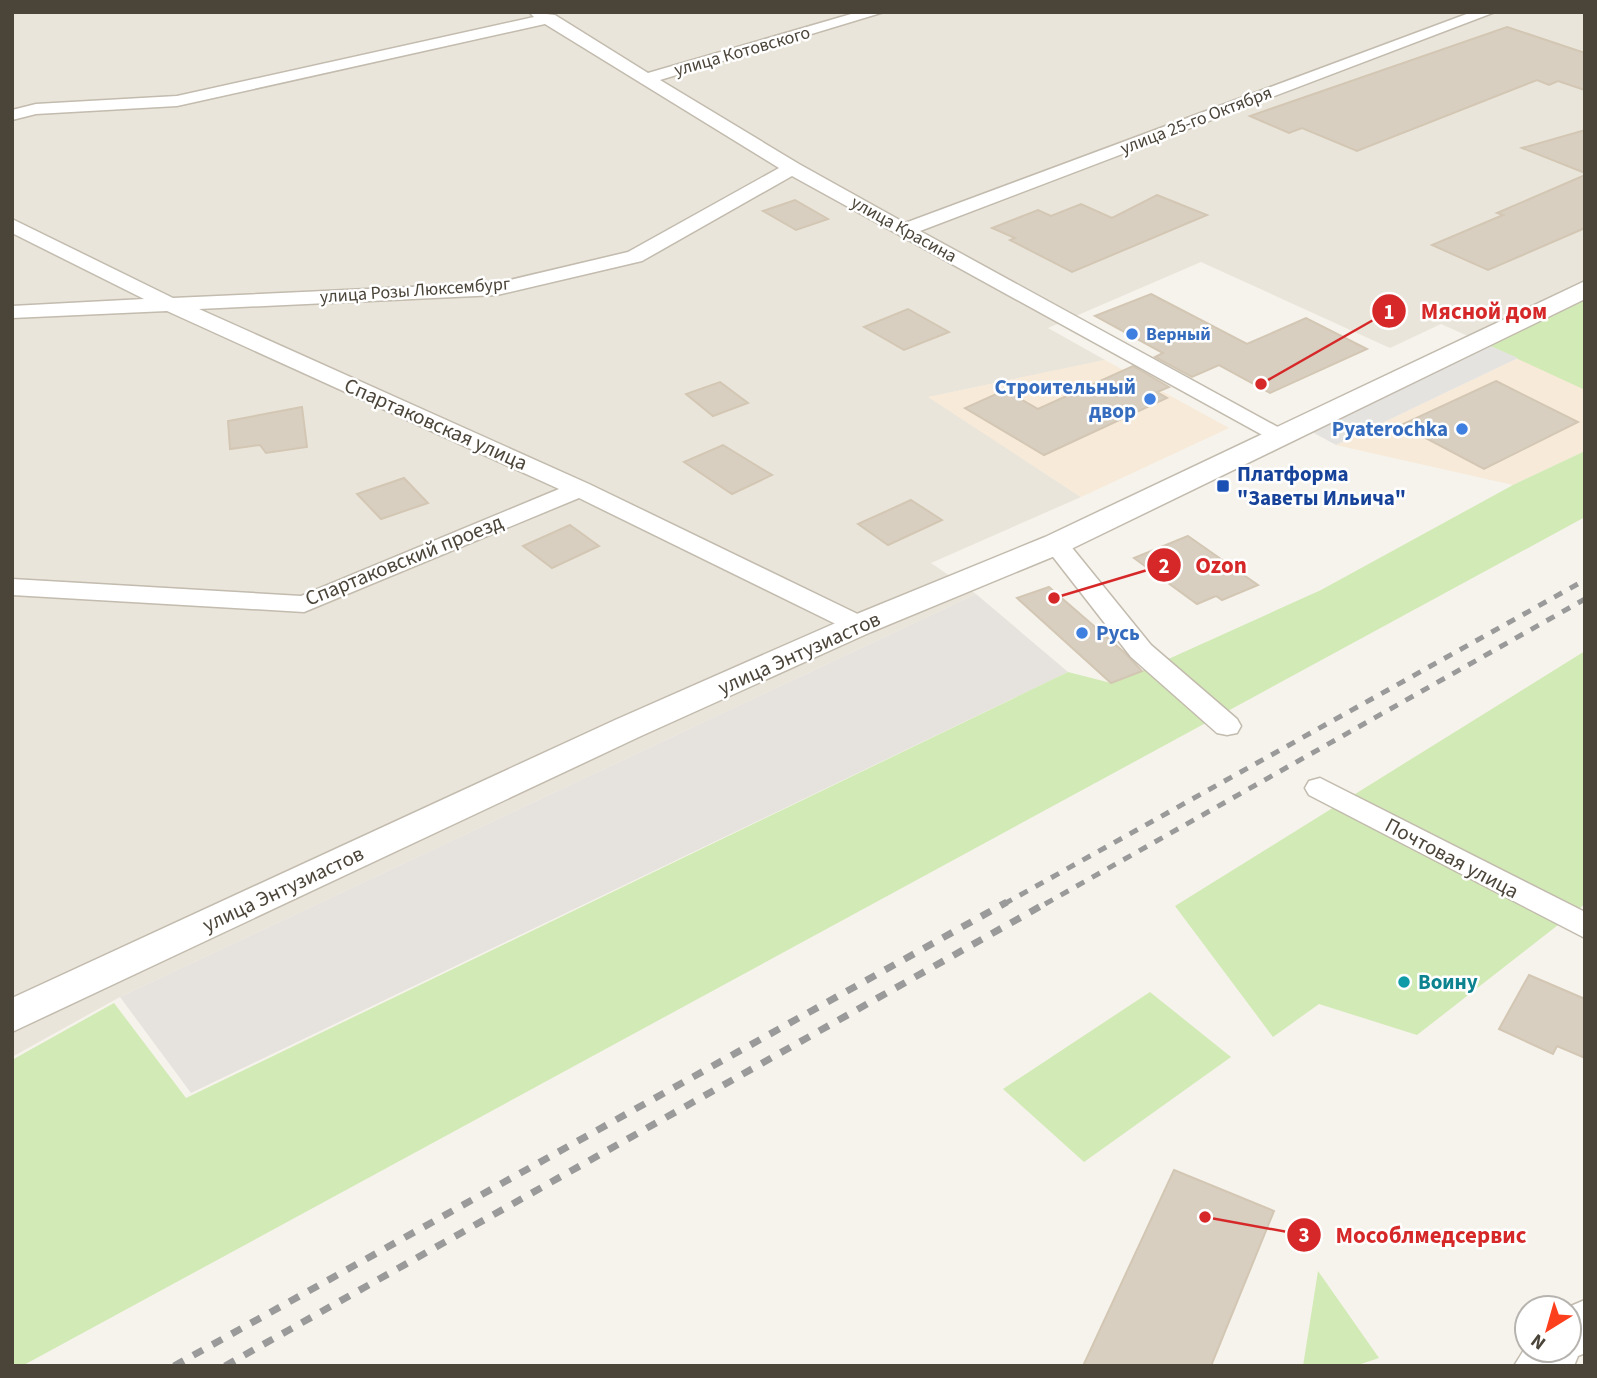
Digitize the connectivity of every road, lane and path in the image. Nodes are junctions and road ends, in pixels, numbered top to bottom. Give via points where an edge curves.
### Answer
1 (876, 12) edge
2 (1487, 12) edge
3 (543, 15) edge
4 (1435, 16) dead end
5 (1456, 23) junction
6 (649, 78) junction
7 (12, 115) edge
8 (792, 169) junction
9 (12, 225) edge
10 (906, 229) junction
11 (1585, 289) edge
12 (167, 303) junction
13 (12, 312) edge
14 (1277, 436) junction
15 (580, 489) junction
16 (1056, 544) junction
17 (12, 587) edge
18 (859, 625) junction
19 (1227, 726) dead end
20 (1320, 788) dead end
21 (1585, 926) edge
22 (12, 1016) edge

1 - 6 street, улица Котовского
2 - 5 street, улица 25-го Октября
3 - 6 street, улица Красина
3 - 7 street via 177,101 36,109
4 - 5 street
5 - 10 street, улица 25-го Октября
6 - 8 street, улица Красина
8 - 10 street, улица Красина
8 - 12 street, улица Розы Люксембург via 635,257 497,289
9 - 12 street, Спартаковская улица
10 - 14 street, улица Красина
11 - 14 street, улица Энтузиастов
12 - 13 street, улица Розы Люксембург
12 - 15 street, Спартаковская улица
14 - 16 street, улица Энтузиастов
15 - 17 street, Спартаковский проезд via 304,604
15 - 18 street, Спартаковская улица
16 - 18 street, улица Энтузиастов
16 - 19 street via 1142,651
18 - 22 street, улица Энтузиастов
20 - 21 street, Почтовая улица

